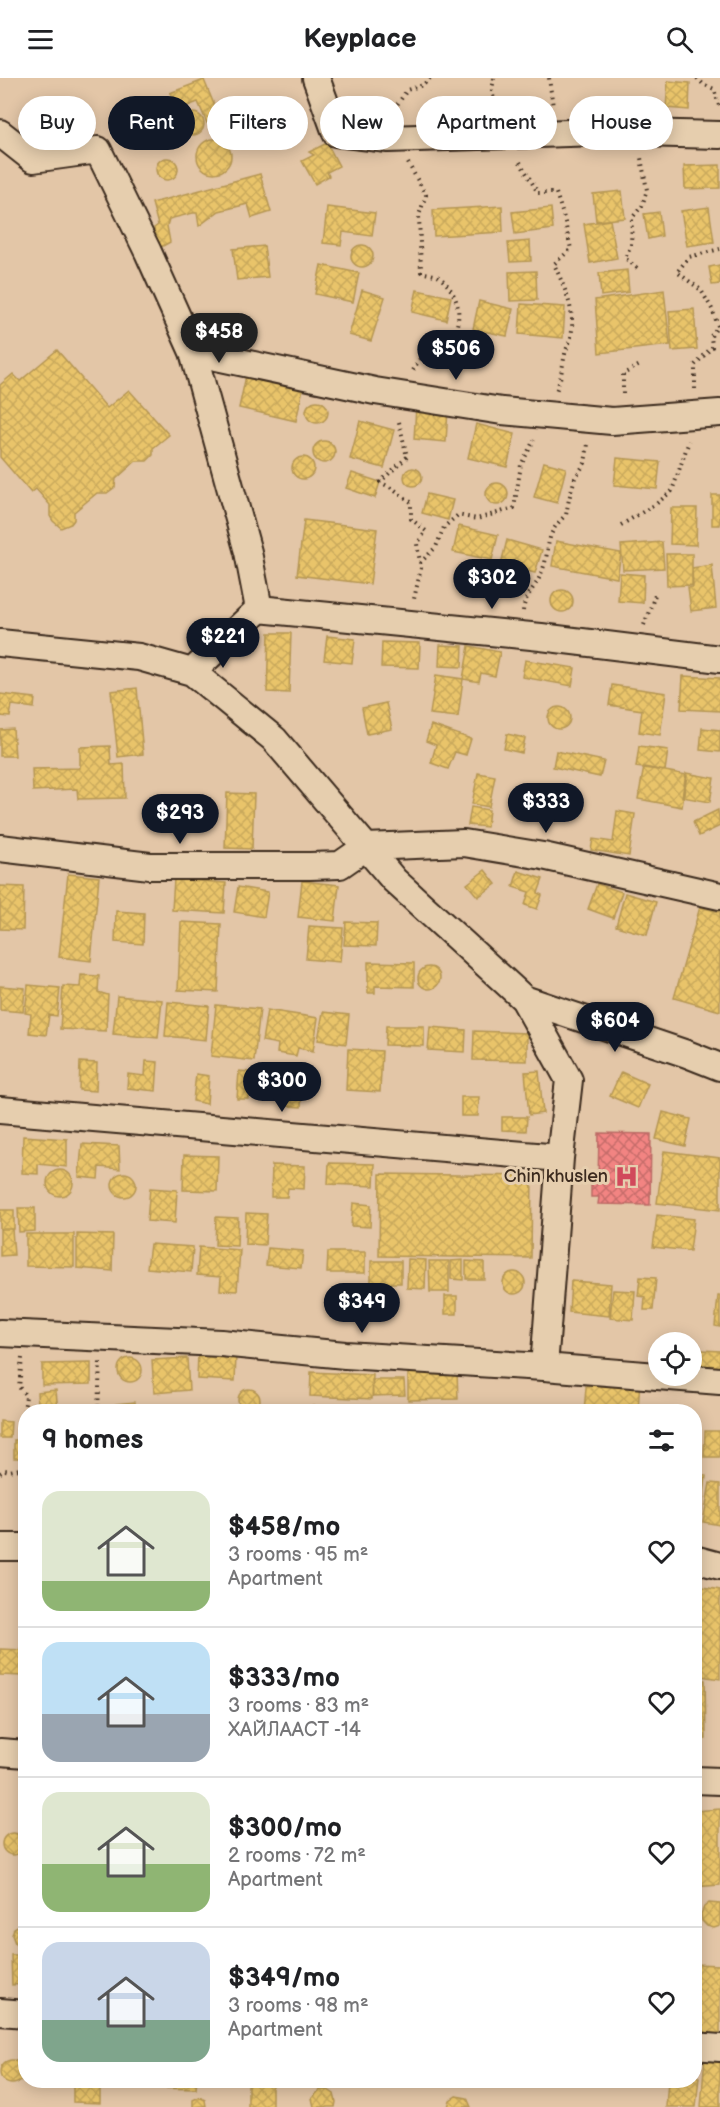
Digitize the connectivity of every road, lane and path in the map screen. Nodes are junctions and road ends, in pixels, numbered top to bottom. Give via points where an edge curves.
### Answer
1 (316, 78) edge
2 (430, 78) edge
3 (697, 78) edge
4 (323, 96) edge
5 (403, 96) edge
6 (720, 112) edge
7 (0, 133) edge
8 (673, 134) edge
9 (720, 135) edge
10 (398, 150) edge
11 (512, 150) edge
12 (641, 150) edge
13 (720, 249) edge
14 (637, 268) dead end
15 (193, 352) junction
16 (640, 365) dead end
17 (402, 395) junction
18 (708, 414) edge
19 (549, 416) junction
20 (596, 420) junction
21 (630, 420) junction
22 (621, 525) dead end
23 (420, 563) junction
24 (525, 599) dead end
25 (258, 609) junction
26 (416, 624) junction
27 (0, 643) edge
28 (720, 659) edge
29 (192, 672) junction
30 (366, 847) junction
31 (0, 848) edge
32 (720, 896) edge
33 (524, 999) junction
34 (720, 1067) edge
35 (0, 1110) edge
36 (560, 1158) junction
37 (11, 1334) edge
38 (544, 1367) junction
39 (99, 1381) dead end
40 (720, 1381) edge
41 (25, 1404) edge
42 (98, 1404) edge
43 (18, 1470) edge
44 (0, 1473) edge
45 (0, 1547) edge
46 (18, 1547) edge
47 (702, 1561) edge
48 (720, 1566) edge
49 (0, 1752) edge
50 (18, 1753) edge
51 (702, 1780) edge
52 (720, 1781) edge
53 (0, 2012) edge
54 (18, 2013) edge
55 (702, 2047) edge
56 (720, 2048) edge

1 - 4 street
2 - 5 path
3 - 6 path via 714,88
7 - 15 street via 33,159 98,150
8 - 9 street
10 - 17 path via 426,195 419,215 421,272 438,276 455,296 458,309 452,335 442,347 423,353
11 - 19 path via 538,193 556,193 571,249 554,264 569,296 571,337
12 - 14 path via 647,190 632,219 631,245 625,258
13 - 18 path via 689,256 677,272 701,290 718,326 711,336 712,347 695,365
15 - 17 street
15 - 25 street via 248,552
16 - 21 path via 623,374 623,398
17 - 19 street
17 - 23 path via 398,417 407,457 380,482 411,502 411,519 426,531 417,544
18 - 21 street
18 - 22 path via 688,447 672,491
19 - 20 street
19 - 23 path via 537,427 521,465 514,508 477,519 458,515 444,527 436,547
20 - 21 street
20 - 24 path via 566,515 550,534 546,562
23 - 26 path via 414,598
25 - 26 street
25 - 29 street
26 - 28 street
27 - 29 street via 139,657
29 - 30 street via 274,739
30 - 31 street via 340,865 310,867 150,867
30 - 32 street via 464,843 543,856
30 - 33 street via 394,880
33 - 34 street
33 - 36 street via 569,1080
35 - 36 street
36 - 38 street
37 - 38 street via 221,1343
37 - 41 path via 19,1344 19,1387 26,1396
38 - 40 street
39 - 42 path
43 - 44 path
45 - 46 street
47 - 48 street
49 - 50 street
51 - 52 street
53 - 54 street
55 - 56 street

